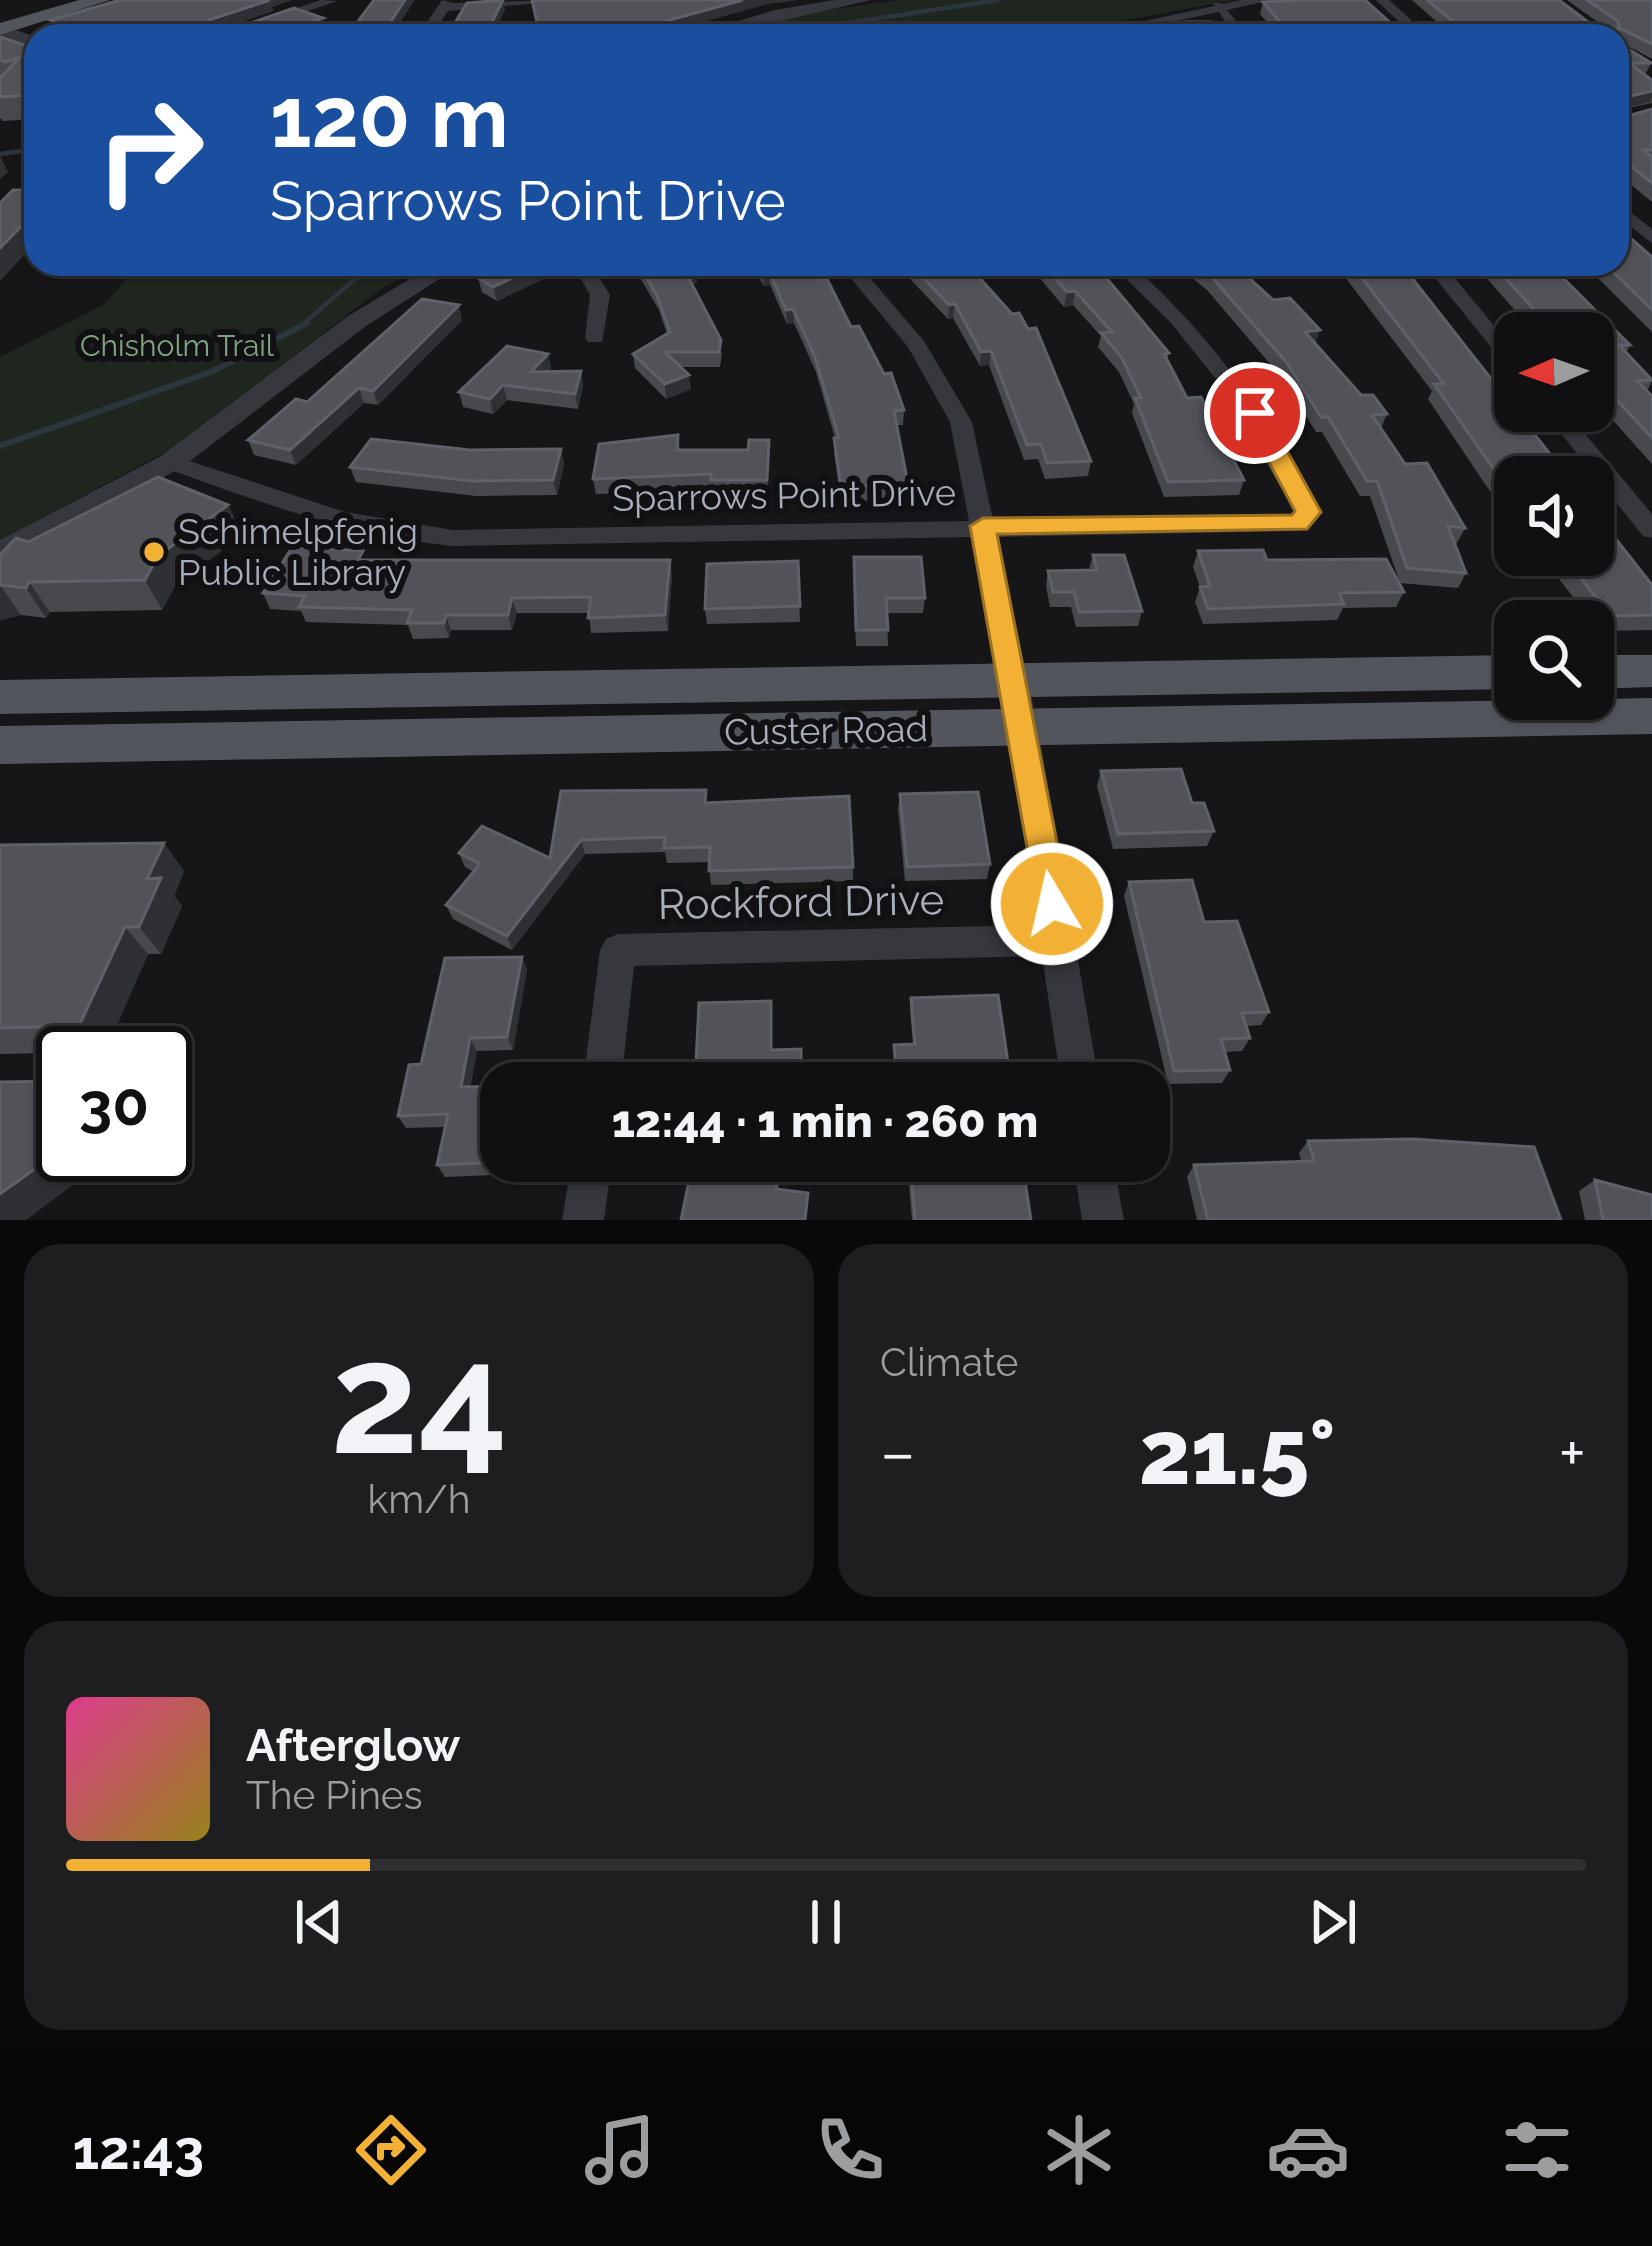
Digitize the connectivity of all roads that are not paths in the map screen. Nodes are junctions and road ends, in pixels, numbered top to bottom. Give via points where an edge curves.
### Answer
1 (566, 0) edge
2 (863, 0) edge
3 (1264, 0) edge
4 (1382, 0) edge
5 (331, 1) edge
6 (104, 2) edge
7 (446, 3) edge
8 (53, 4) edge
9 (1217, 6) junction
10 (0, 17) edge
11 (258, 24) edge
12 (743, 24) edge
13 (1138, 24) edge
14 (1233, 24) edge
15 (1409, 24) edge
16 (0, 29) edge
17 (1629, 218) edge
18 (1652, 238) edge
19 (432, 276) edge
20 (588, 276) edge
21 (858, 276) edge
22 (1133, 276) edge
23 (1443, 276) edge
24 (595, 338) dead end
25 (1494, 338) edge
26 (1572, 432) edge
27 (171, 462) junction
28 (1650, 524) edge
29 (983, 526) junction
30 (0, 553) edge
31 (1652, 671) edge
32 (1494, 672) edge
33 (1614, 672) edge
34 (1013, 679) junction
35 (0, 697) edge
36 (1652, 716) edge
37 (1023, 727) junction
38 (0, 745) edge
39 (1057, 940) junction
40 (605, 1062) edge
41 (1077, 1062) edge
42 (589, 1182) edge
43 (1096, 1182) edge
44 (583, 1220) edge
45 (1102, 1220) edge

1 - 7 street
2 - 12 street
3 - 9 street
4 - 15 street
5 - 11 street
6 - 8 main road
8 - 10 main road
8 - 16 main road
9 - 13 street
9 - 14 street
17 - 18 street
19 - 27 street via 357,320
20 - 24 street via 599,296
21 - 29 street via 942,381 961,422
22 - 29 street, Sparrows Point Drive via 1237,386 1308,512 1298,523 1268,526
23 - 25 street
26 - 28 street
27 - 29 street, Sparrows Point Drive via 337,522 408,535
27 - 30 street
29 - 34 street
31 - 33 main road
32 - 34 main road, Custer Road
34 - 35 main road, Custer Road
34 - 37 street
36 - 37 main road, Custer Road
37 - 38 main road, Custer Road
37 - 39 street
39 - 40 street, Rockford Drive via 618,950
39 - 41 street
42 - 44 street
43 - 45 street

